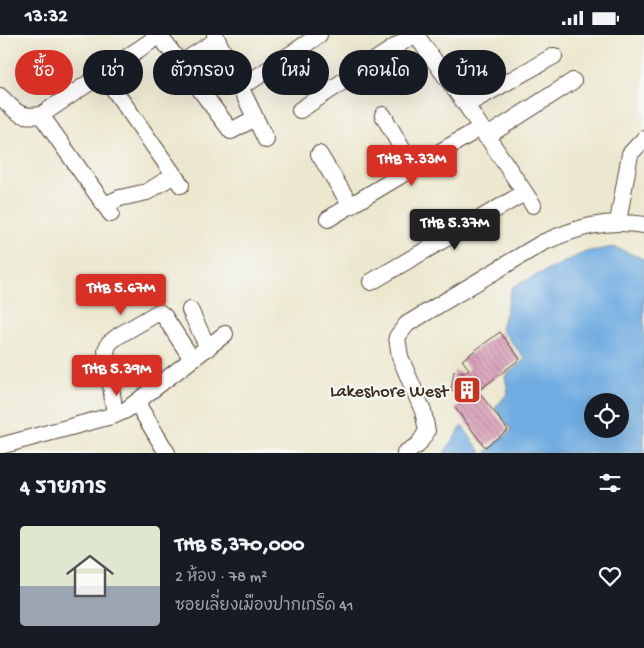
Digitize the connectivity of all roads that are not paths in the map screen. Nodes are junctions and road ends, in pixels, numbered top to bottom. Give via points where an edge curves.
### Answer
1 (318, 35) edge
2 (415, 35) edge
3 (216, 38) edge
4 (163, 39) edge
5 (171, 50) edge
6 (199, 50) edge
7 (143, 51) edge
8 (554, 56) dead end
9 (252, 81) dead end
10 (573, 81) dead end
11 (83, 87) edge
12 (118, 95) edge
13 (205, 95) edge
14 (4, 105) edge
15 (466, 105) junction
16 (300, 110) dead end
17 (41, 115) junction
18 (383, 115) dead end
19 (255, 118) junction
20 (483, 133) junction
21 (266, 140) dead end
22 (642, 144) edge
23 (319, 154) dead end
24 (413, 168) junction
25 (351, 206) junction
26 (328, 219) dead end
27 (618, 222) junction
28 (644, 225) edge
29 (371, 282) dead end
30 (190, 310) dead end
31 (225, 334) dead end
32 (208, 348) junction
33 (192, 359) junction
34 (137, 403) junction
35 (115, 415) junction
36 (0, 446) edge
37 (167, 453) edge
38 (405, 453) edge

1 - 9 street
2 - 15 street
2 - 16 street
3 - 6 street
3 - 19 street
4 - 5 street
4 - 7 street
8 - 15 street
10 - 20 street
11 - 17 street
12 - 17 street via 177,180 120,198 108,210
13 - 19 street via 231,131
14 - 17 street via 25,117
15 - 20 street
18 - 24 street
19 - 21 street
20 - 24 street
20 - 29 street via 528,199
22 - 27 street via 630,154
23 - 25 street
24 - 25 street
25 - 26 street
27 - 28 street
27 - 38 street via 564,233 542,243 407,324 397,337 400,357 423,411 427,431 418,445
30 - 32 street
31 - 32 street
32 - 33 street
33 - 34 street
33 - 35 street via 159,312 118,336 109,343 106,351
34 - 35 street
34 - 37 street
35 - 36 street

